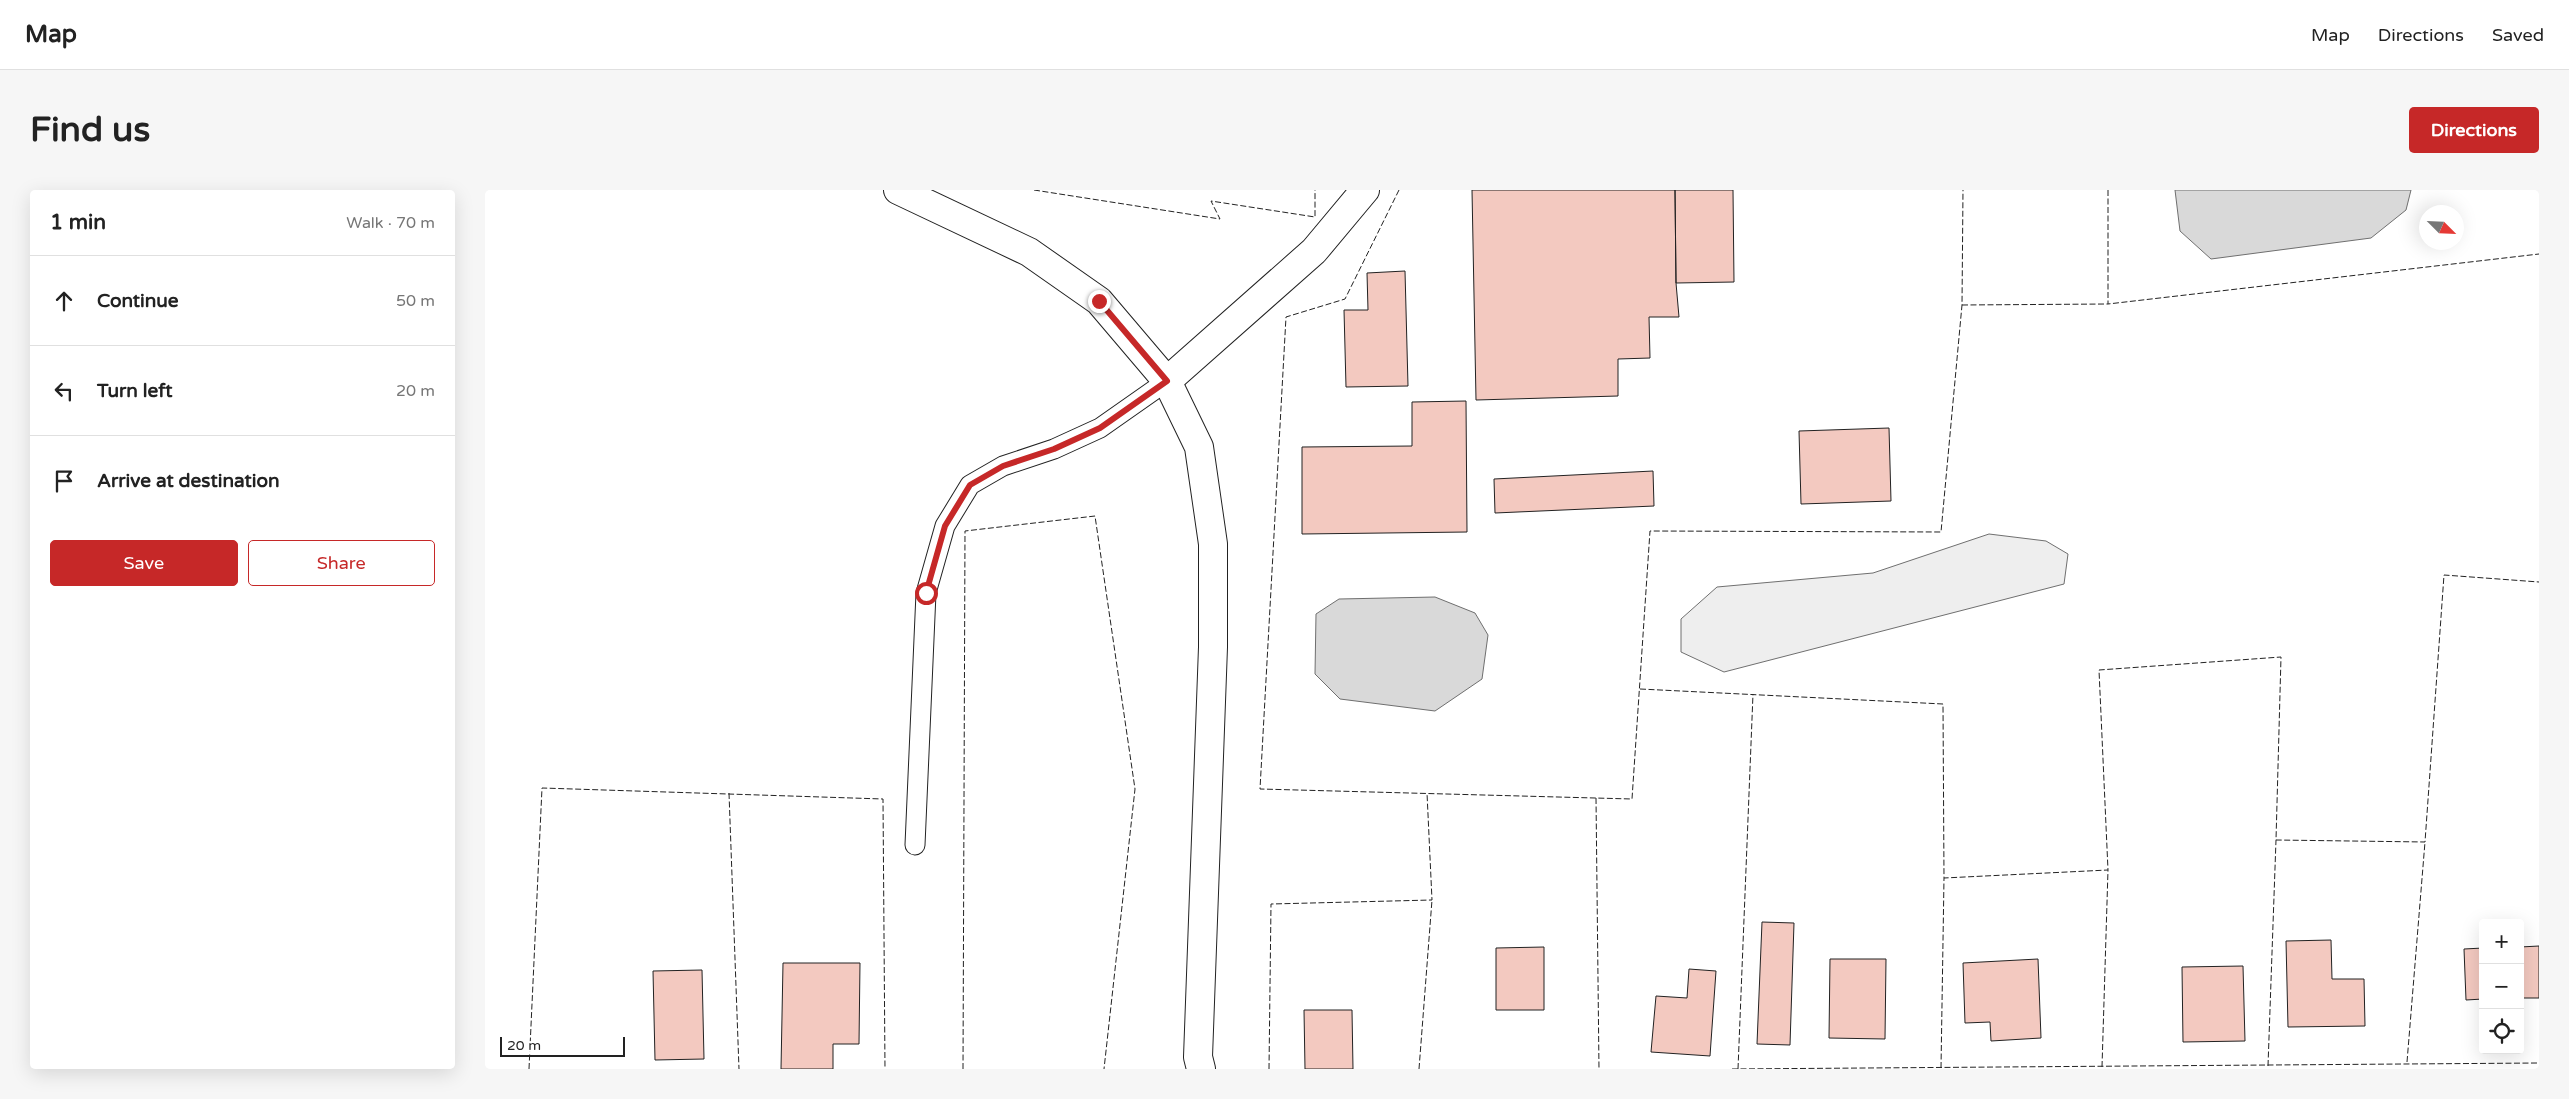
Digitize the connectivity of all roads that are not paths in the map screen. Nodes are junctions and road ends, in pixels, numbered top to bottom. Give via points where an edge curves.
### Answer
1 (898, 190) edge
2 (1365, 190) edge
3 (1167, 381) junction
4 (915, 846) dead end
5 (1201, 1069) edge

1 - 3 street via 1029,252 1099,301
2 - 3 street via 1314,251
3 - 4 lane via 1100,428 1054,449 1003,466 970,485 945,526 926,593
3 - 5 street via 1199,447 1213,544 1213,647 1198,1057

